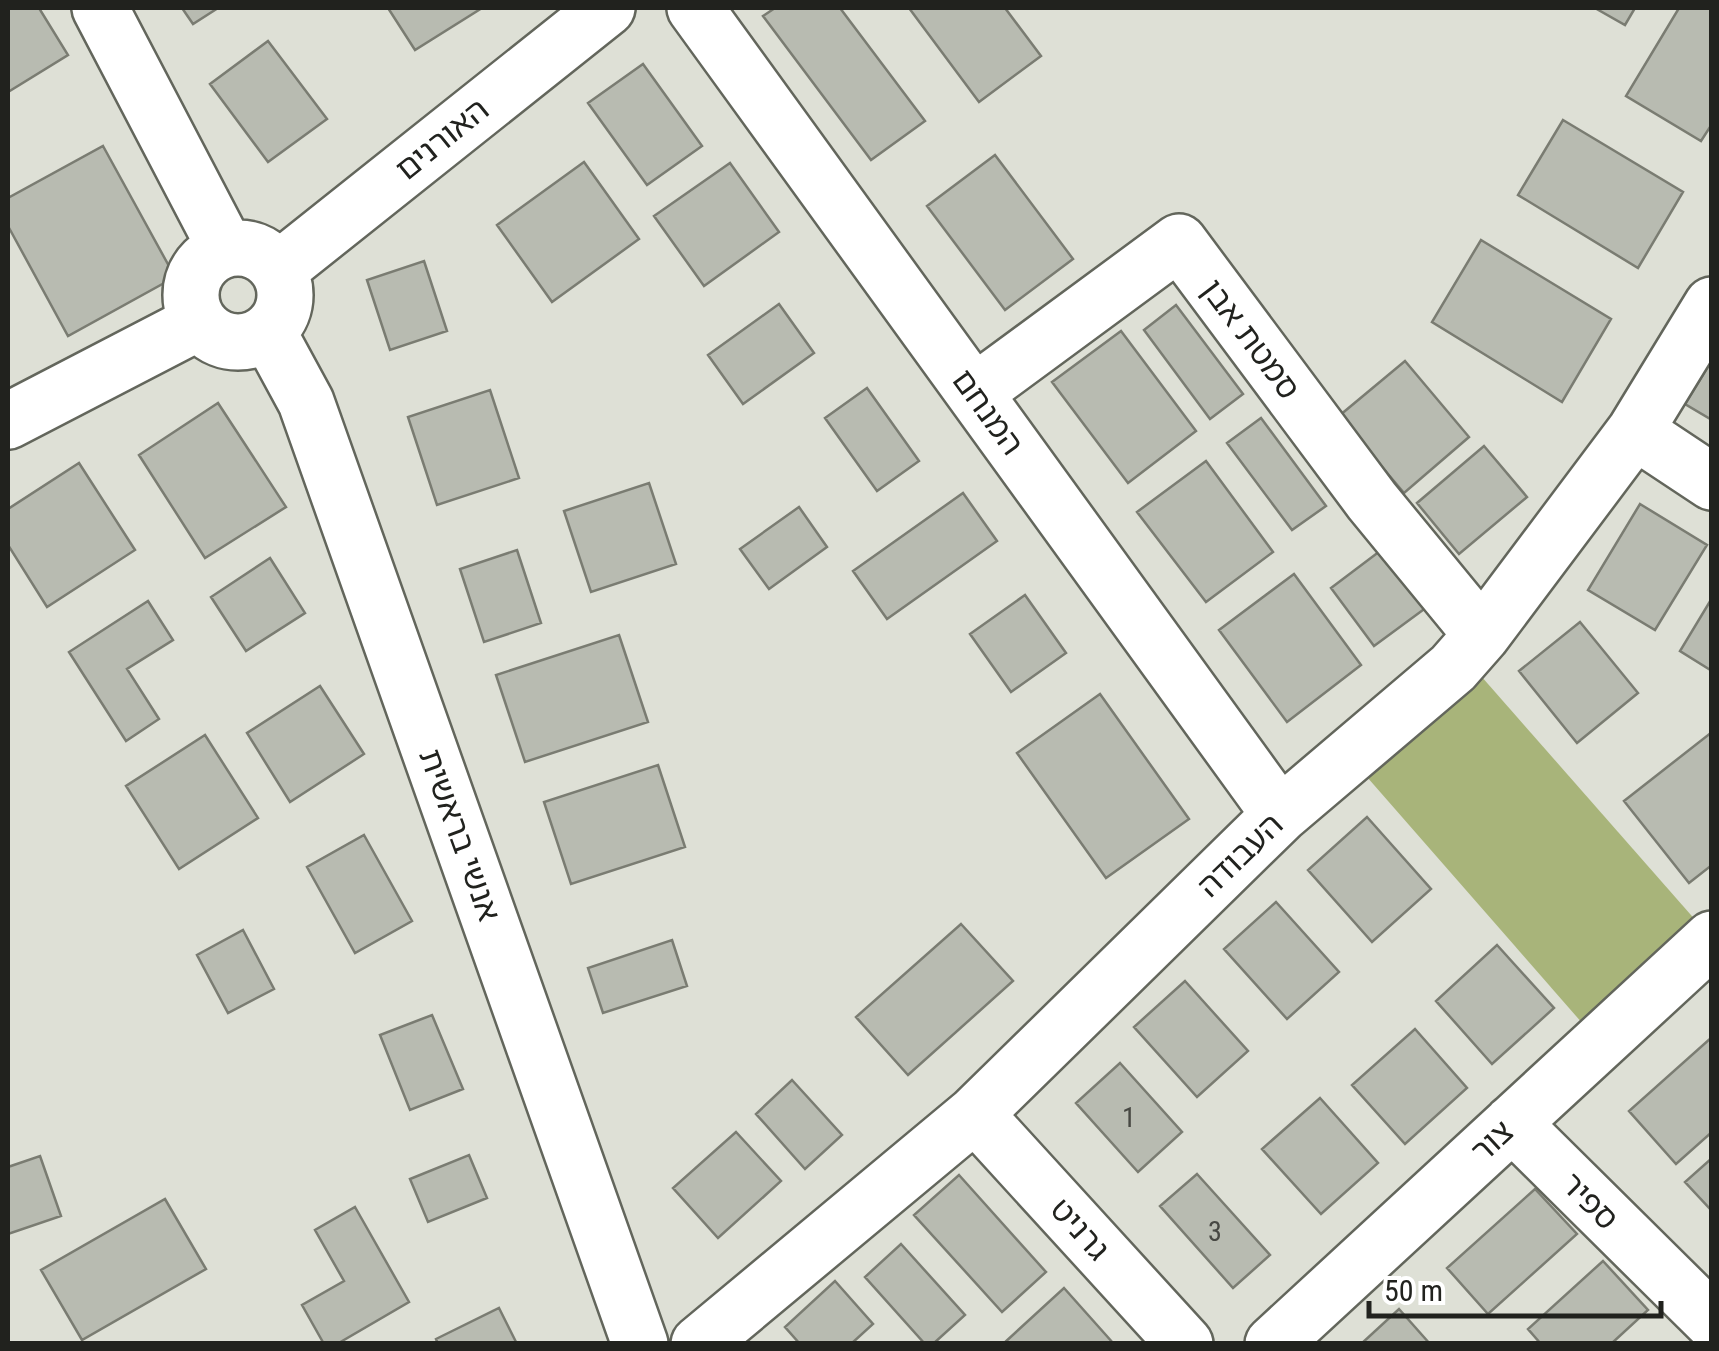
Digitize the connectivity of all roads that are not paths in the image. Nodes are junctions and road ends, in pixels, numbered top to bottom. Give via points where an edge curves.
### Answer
1 (100, 8) edge
2 (606, 8) edge
3 (696, 8) edge
4 (226, 249) junction
5 (278, 270) junction
6 (1712, 306) edge
7 (199, 322) junction
8 (268, 332) junction
9 (974, 393) junction
10 (8, 421) edge
11 (1635, 431) junction
12 (1712, 482) edge
13 (1482, 635) junction
14 (1280, 815) junction
15 (1712, 939) edge
16 (975, 1114) junction
17 (1512, 1123) junction
18 (1712, 1321) edge
19 (640, 1344) edge
20 (699, 1344) edge
21 (1185, 1344) edge
22 (1273, 1344) edge

1 - 4 street
2 - 5 street, האורנים
3 - 9 street, המנחם
4 - 5 street via 257,252
4 - 7 street via 199,267 192,282
5 - 8 street via 286,301
6 - 11 street, העבודה
7 - 8 street via 231,342
7 - 10 street
8 - 19 street, אנשי בראשית via 306,402
9 - 13 street, סמטת אבן via 1179,242 1372,502
9 - 14 street, המנחם
11 - 12 street
11 - 13 street, העבודה
13 - 14 street, העבודה via 1453,668
14 - 16 street, העבודה
15 - 17 street, צור
16 - 20 street, העבודה
16 - 21 street, גרניט
17 - 18 street, ספיר
17 - 22 street, צור

